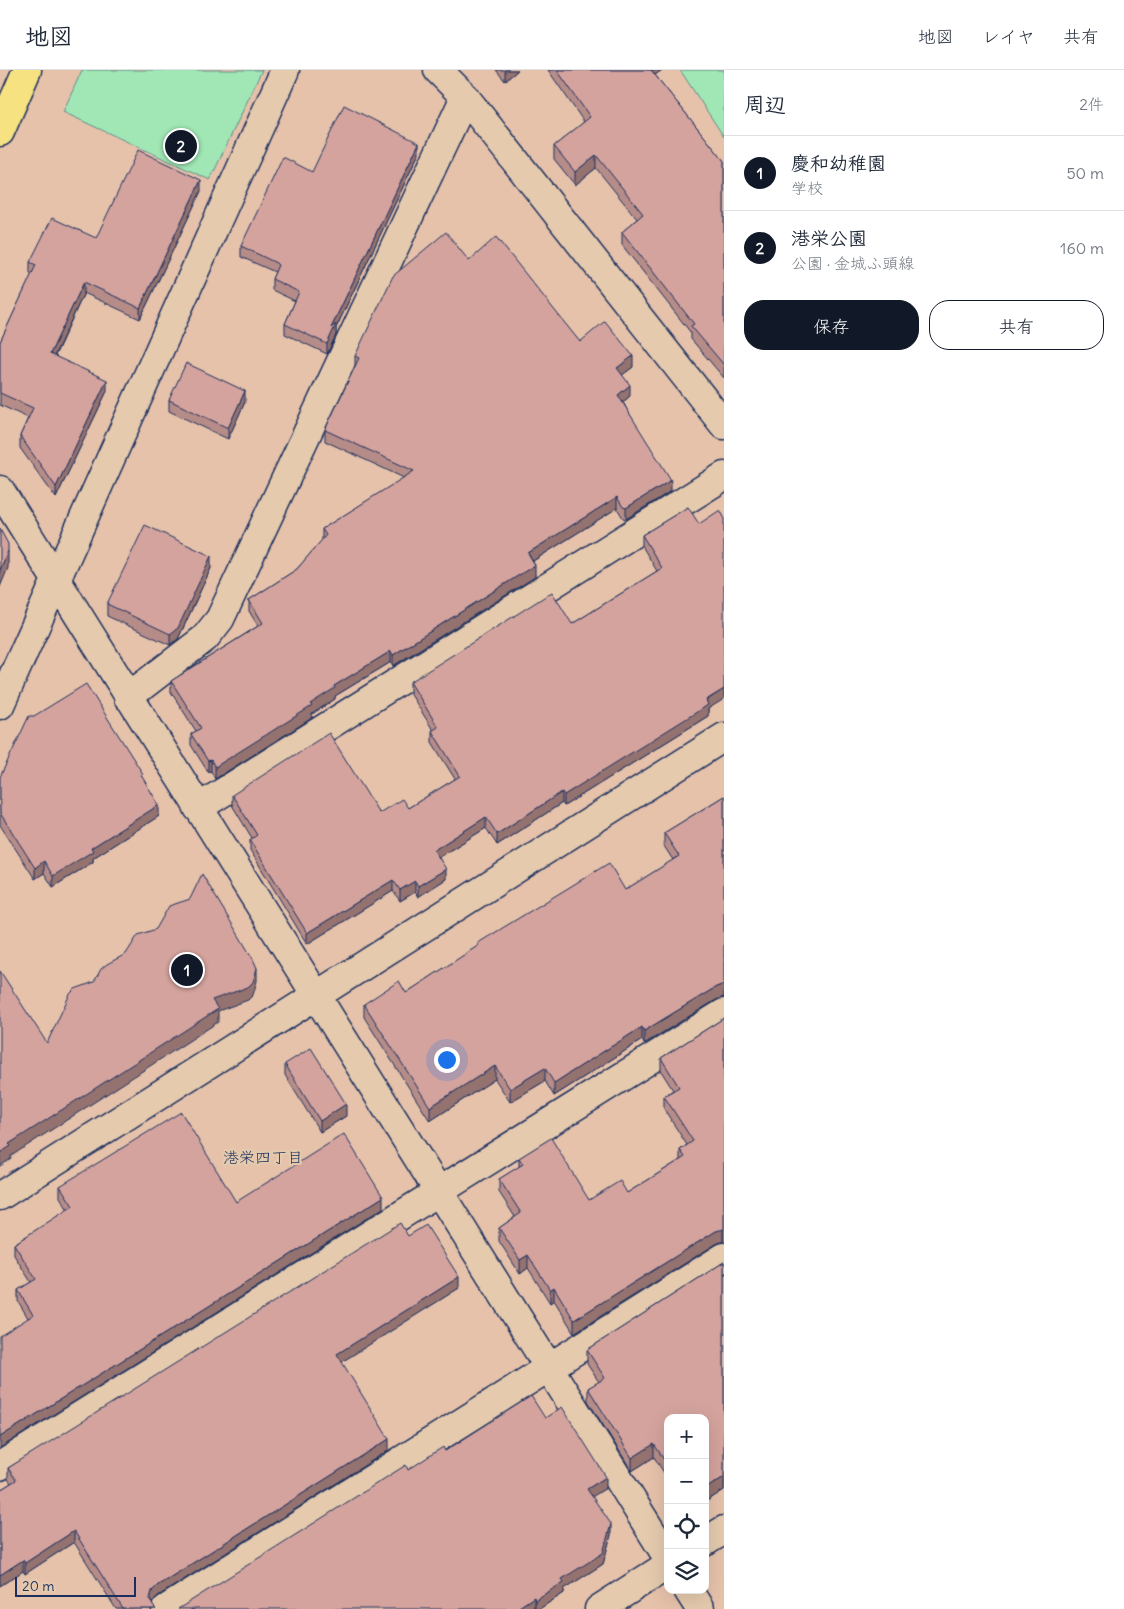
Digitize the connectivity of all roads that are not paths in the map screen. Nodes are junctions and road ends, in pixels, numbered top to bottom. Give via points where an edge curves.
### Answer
1 (27, 70) edge
2 (286, 70) edge
3 (438, 70) edge
4 (465, 97) junction
5 (0, 132) edge
6 (724, 425) edge
7 (724, 476) edge
8 (0, 490) edge
9 (56, 582) junction
10 (128, 697) junction
11 (0, 705) edge
12 (724, 737) edge
13 (198, 808) junction
14 (316, 996) junction
15 (724, 1013) edge
16 (438, 1191) junction
17 (0, 1196) edge
18 (724, 1258) edge
19 (549, 1368) junction
20 (0, 1466) edge
21 (724, 1530) edge
22 (709, 1539) edge
23 (664, 1552) edge
24 (664, 1568) edge
25 (691, 1594) edge
26 (166, 1609) edge
27 (599, 1609) edge
28 (700, 1609) edge

1 - 5 main road
2 - 9 street
3 - 4 street
4 - 6 street
4 - 10 street via 220,619 205,638
7 - 13 street
8 - 9 street
9 - 10 street
9 - 11 street
10 - 13 street
12 - 14 street
13 - 14 street
14 - 16 street
14 - 17 street
15 - 16 street
16 - 19 street
16 - 20 street
18 - 19 street
19 - 23 street
19 - 26 street
21 - 22 street
24 - 27 street
25 - 28 street

